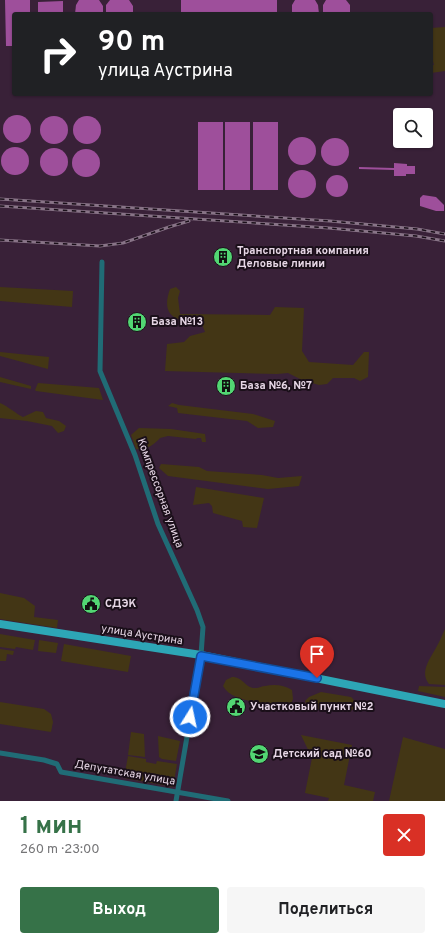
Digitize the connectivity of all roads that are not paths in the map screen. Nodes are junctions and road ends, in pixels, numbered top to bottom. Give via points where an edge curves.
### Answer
1 (102, 262) dead end
2 (0, 624) edge
3 (201, 656) junction
4 (445, 704) edge
5 (0, 753) edge
6 (178, 792) junction
7 (176, 801) edge
8 (228, 801) edge

1 - 3 street, Компрессорная улица via 100,371 135,455 158,524 197,610 203,627
2 - 3 main road, улица Аустрина
3 - 4 main road, улица Аустрина
3 - 6 street, Компрессорная улица
5 - 6 street, Депутатская улица via 57,764 61,772
6 - 7 street, Компрессорная улица
6 - 8 street, Депутатская улица

